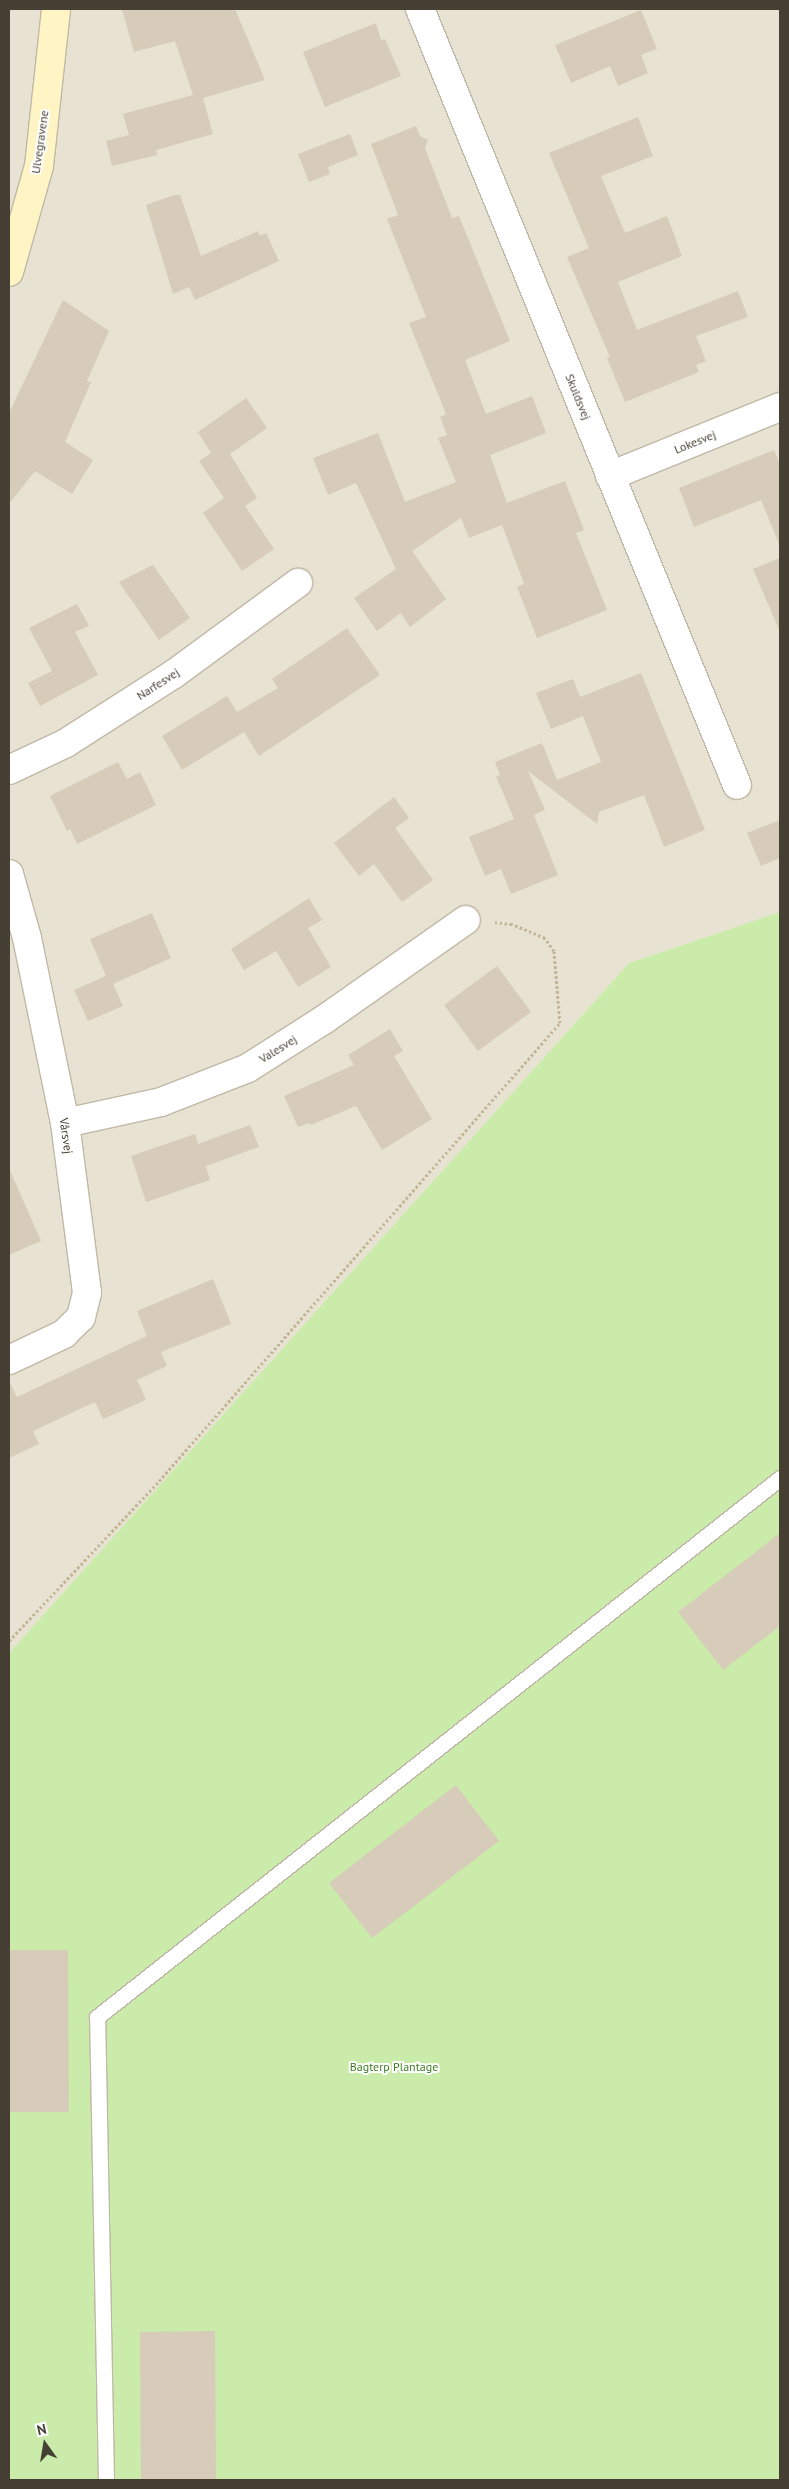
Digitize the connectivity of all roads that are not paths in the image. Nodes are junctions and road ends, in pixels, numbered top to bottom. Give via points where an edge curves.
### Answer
1 (56, 9) edge
2 (420, 9) edge
3 (11, 256) edge
4 (780, 407) edge
5 (610, 476) junction
6 (298, 583) dead end
7 (9, 770) edge
8 (737, 785) dead end
9 (9, 874) edge
10 (466, 920) road end
11 (18, 941) edge
12 (65, 1122) junction
13 (9, 1360) edge
14 (780, 1478) edge
15 (106, 2480) edge

1 - 3 street, Ulvegravene via 39,166
2 - 5 street, Skuldsvej
4 - 5 street, Lokesvej
5 - 8 street, Skuldsvej
6 - 7 street, Narfesvej via 174,674 66,743
9 - 11 street, Vårsvej
10 - 12 street, Valesvej via 325,1020 248,1068 161,1102
11 - 12 street, Vårsvej
12 - 13 street, Vårsvej via 87,1293 81,1316 64,1334
14 - 15 lane via 97,2017

